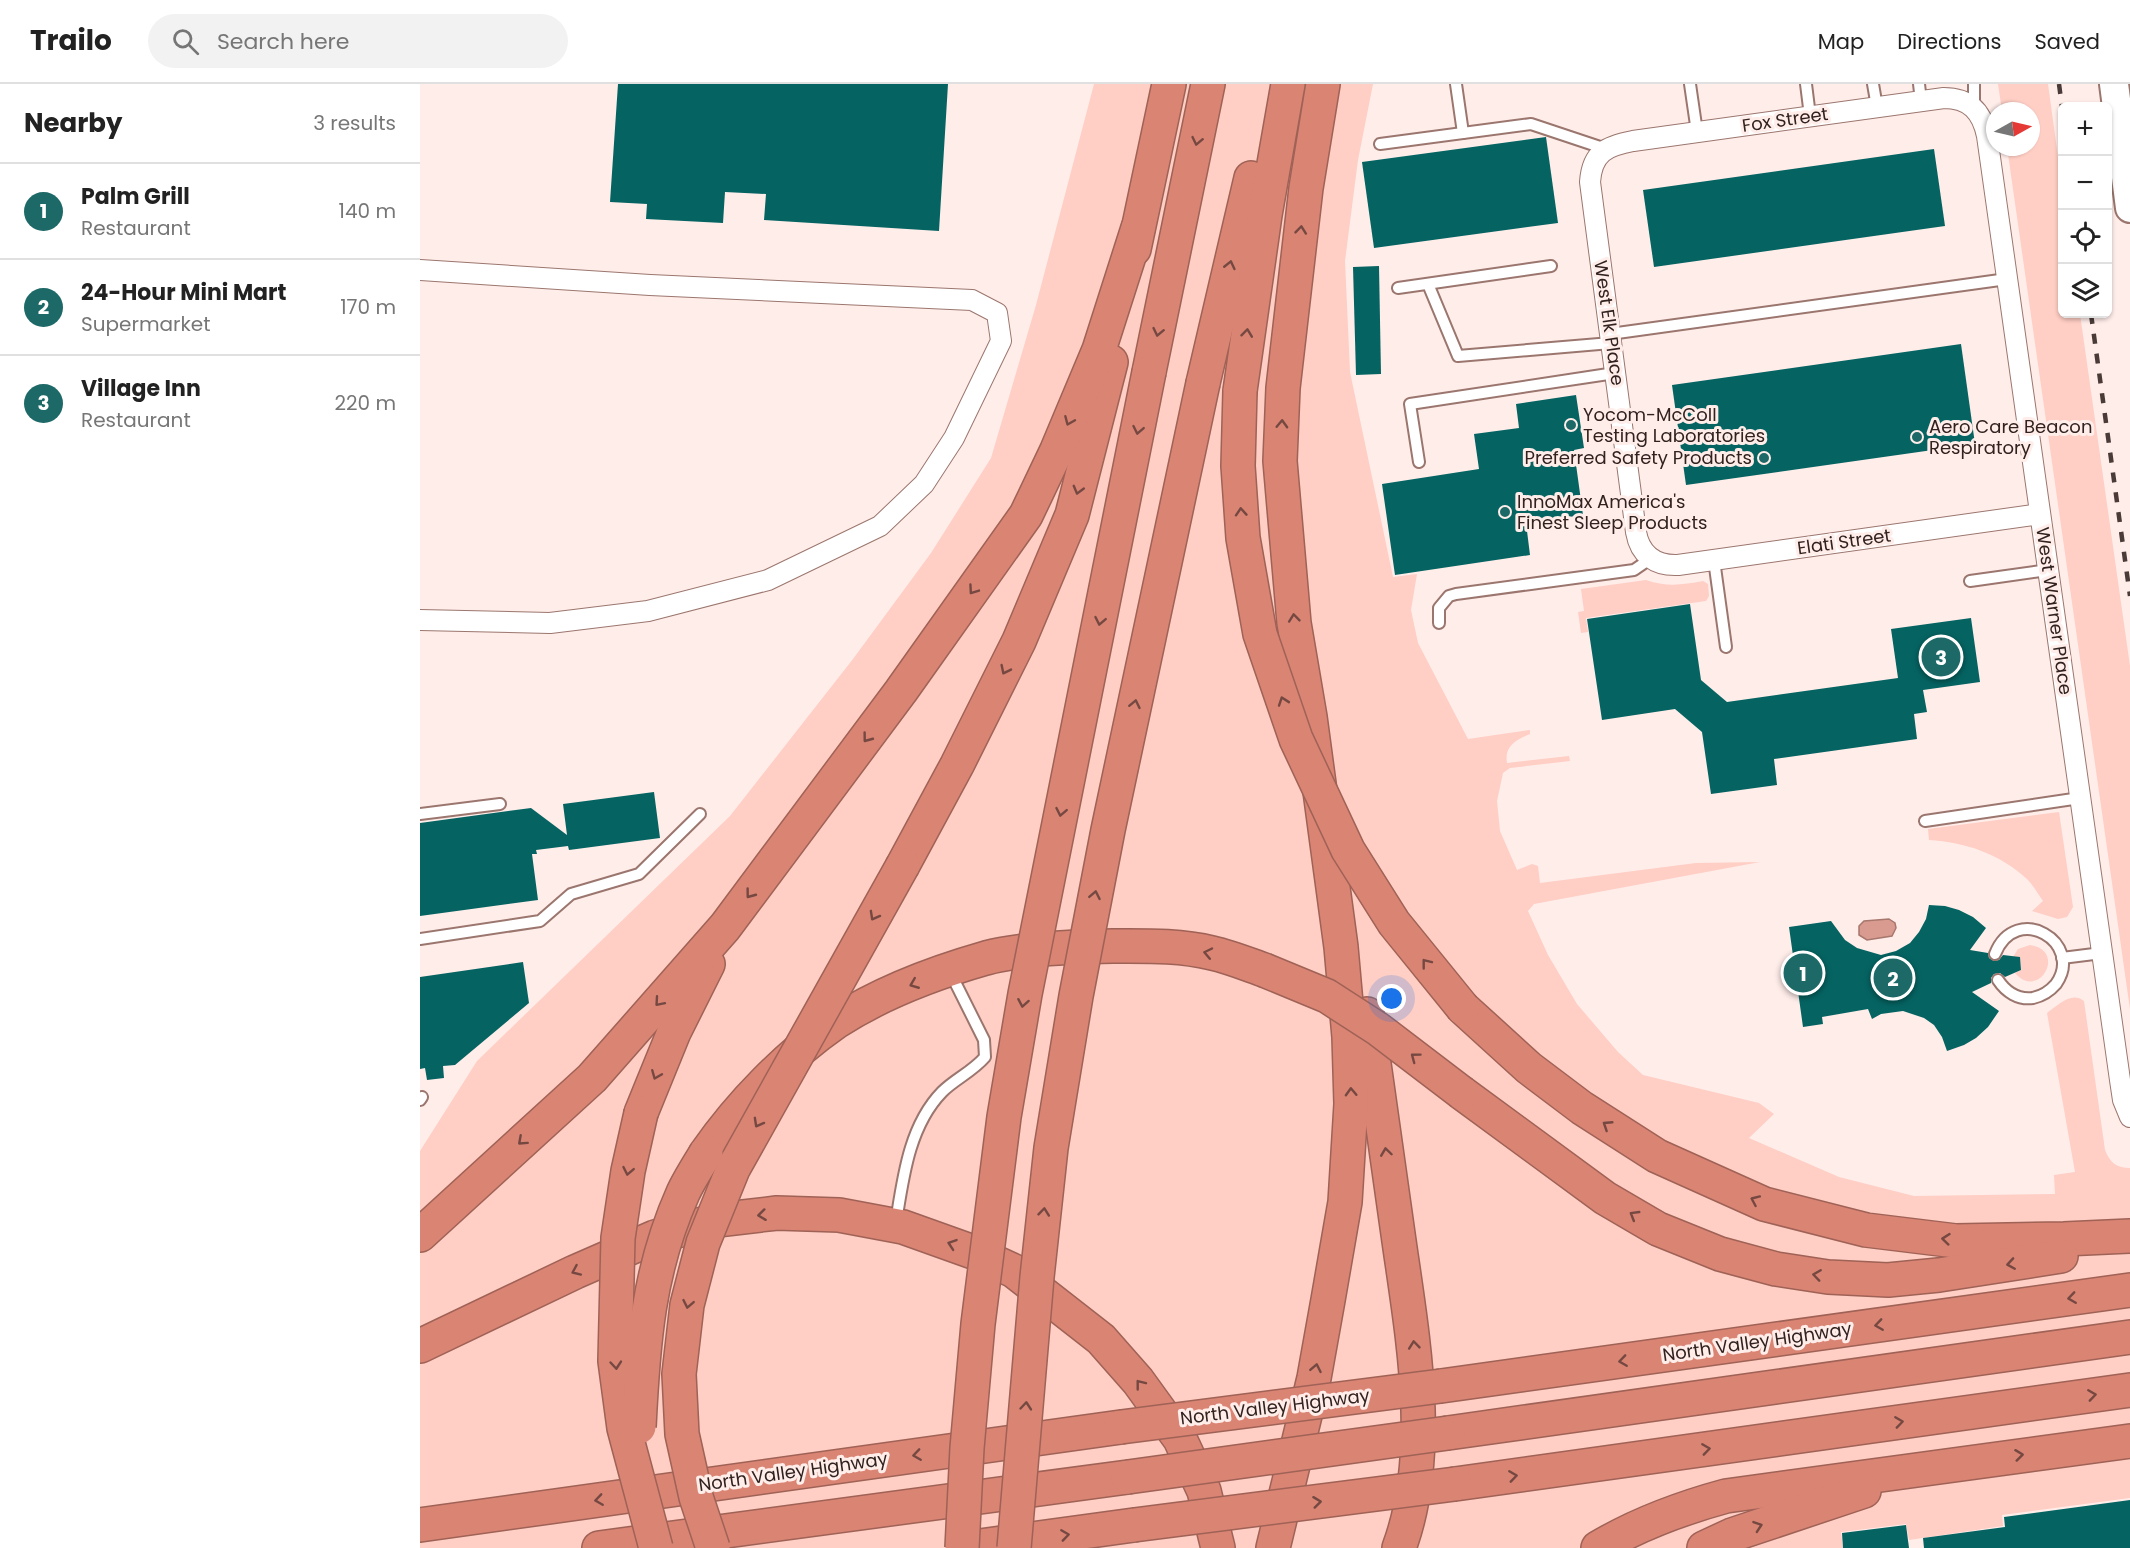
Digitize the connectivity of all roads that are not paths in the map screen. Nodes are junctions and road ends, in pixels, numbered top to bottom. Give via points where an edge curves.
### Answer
1 (1169, 84) edge
2 (1208, 84) edge
3 (1272, 84) edge
4 (1288, 84) edge
5 (1323, 84) edge
6 (1456, 84) edge
7 (1690, 84) edge
8 (1806, 84) edge
9 (1873, 84) edge
10 (1974, 84) edge
11 (1920, 92) edge
12 (2115, 93) edge
13 (1974, 106) junction
14 (1876, 107) junction
15 (1810, 116) junction
16 (1697, 132) junction
17 (2130, 132) edge
18 (1463, 133) junction
19 (1380, 144) dead end
20 (1602, 152) junction
21 (2129, 193) edge
22 (1138, 228) junction
23 (1551, 266) dead end
24 (420, 270) edge
25 (2007, 279) junction
26 (1428, 284) junction
27 (1398, 288) dead end
28 (1611, 338) junction
29 (1615, 373) junction
30 (1419, 462) dead end
31 (2040, 514) junction
32 (1650, 559) junction
33 (1714, 560) junction
34 (2048, 570) junction
35 (1970, 581) dead end
36 (420, 620) edge
37 (1439, 624) dead end
38 (1726, 647) dead end
39 (1310, 717) junction
40 (2080, 798) junction
41 (500, 804) dead end
42 (420, 814) edge
43 (699, 814) dead end
44 (1925, 821) dead end
45 (725, 927) junction
46 (420, 939) edge
47 (2102, 953) junction
48 (1995, 954) dead end
49 (2062, 958) junction
50 (950, 971) junction
51 (1998, 980) dead end
52 (2130, 1117) edge
53 (896, 1226) junction
54 (420, 1234) edge
55 (2130, 1237) edge
56 (2130, 1290) edge
57 (2130, 1337) edge
58 (420, 1346) edge
59 (2130, 1390) edge
60 (2130, 1441) edge
61 (1960, 1463) junction
62 (420, 1525) edge
63 (599, 1548) edge
64 (656, 1548) edge
65 (712, 1548) edge
66 (964, 1548) edge
67 (1014, 1548) edge
68 (1218, 1548) edge
69 (1274, 1548) edge
70 (1399, 1548) edge
71 (1599, 1548) edge
72 (1704, 1548) edge

1 - 22 highway
2 -> 66 highway, bridge via 1027,982 1004,1117 978,1324 967,1448
67 -> 3 highway, bridge via 1051,1148 1076,996 1203,383
55 -> 4 highway, bridge via 1956,1240 1866,1230 1764,1204 1657,1156 1529,1068 1463,1008 1394,922 1348,850 1296,739 1260,634 1243,538 1238,466 1240,391
39 -> 5 highway via 1294,623 1281,461 1284,388 1304,200
6 - 18 lane
7 - 16 lane
8 - 15 lane
9 - 14 lane
10 - 13 lane
11 - 13 street, Fox Street
11 - 14 street, Fox Street
12 - 17 street
12 - 21 street
13 - 25 street, West Warner Place via 1987,136
14 - 15 street, Fox Street
15 - 16 street, Fox Street
16 - 20 street, Fox Street via 1633,141
18 - 19 lane
18 - 20 lane via 1531,124
20 - 28 street, West Elk Place via 1590,182
22 -> 45 highway via 1099,350 1026,515
22 -> 65 highway, bridge via 1105,386 1071,515 1019,641 903,865 733,1169 703,1243 687,1305 679,1374 682,1434
23 - 26 lane
24 - 36 street via 972,300 997,313 1001,341 954,438 924,484 880,526 768,580 648,611 572,621
25 - 28 lane
25 - 31 street, West Warner Place
26 - 27 lane
26 - 28 lane via 1458,356
28 - 29 street, West Elk Place
29 - 30 lane via 1410,404
29 - 32 street, West Elk Place via 1638,542
31 - 33 street, Elati Street
31 - 34 street, West Warner Place
32 - 33 street, Elati Street via 1667,566
32 - 37 lane via 1634,570 1449,596 1439,608
33 - 38 lane
34 - 35 lane
34 - 40 street, West Warner Place
69 -> 39 highway via 1329,1300 1345,1202 1351,1104 1341,947
70 -> 39 highway via 1413,1503 1418,1449 1414,1348 1358,956
40 - 44 lane
40 - 47 street, West Warner Place
41 - 42 lane
43 - 46 lane via 639,874 571,894 540,921
45 -> 54 highway via 592,1078
45 -> 64 highway, bridge via 641,1113 618,1238 615,1361 624,1428
47 - 49 lane
47 - 52 street, West Warner Place via 2122,1090
48 - 49 lane via 2008,935 2029,929 2051,937
49 - 51 lane via 2059,978 2041,996 2017,996
50 - 53 lane via 984,1040 985,1057 934,1100 921,1123 907,1163
55 -> 50 highway, bridge via 2056,1257 1887,1280 1776,1269 1720,1254 1658,1229 1605,1198 1378,1029 1327,996 1264,970 1212,953 1170,946 1090,946 988,958
50 -> 64 highway, bridge via 882,997 836,1022 784,1064 726,1124 684,1191 657,1264 646,1318 638,1434
53 -> 58 highway via 839,1215 777,1213 717,1220 655,1237
68 -> 53 highway via 1204,1491 1180,1438 1101,1339 1014,1271 973,1252
56 -> 62 highway, North Valley Highway, bridge
57 - 63 highway, bridge
66 -> 59 highway, bridge
61 -> 60 highway
61 - 71 highway via 1726,1496 1667,1515
72 -> 61 highway via 1830,1501

